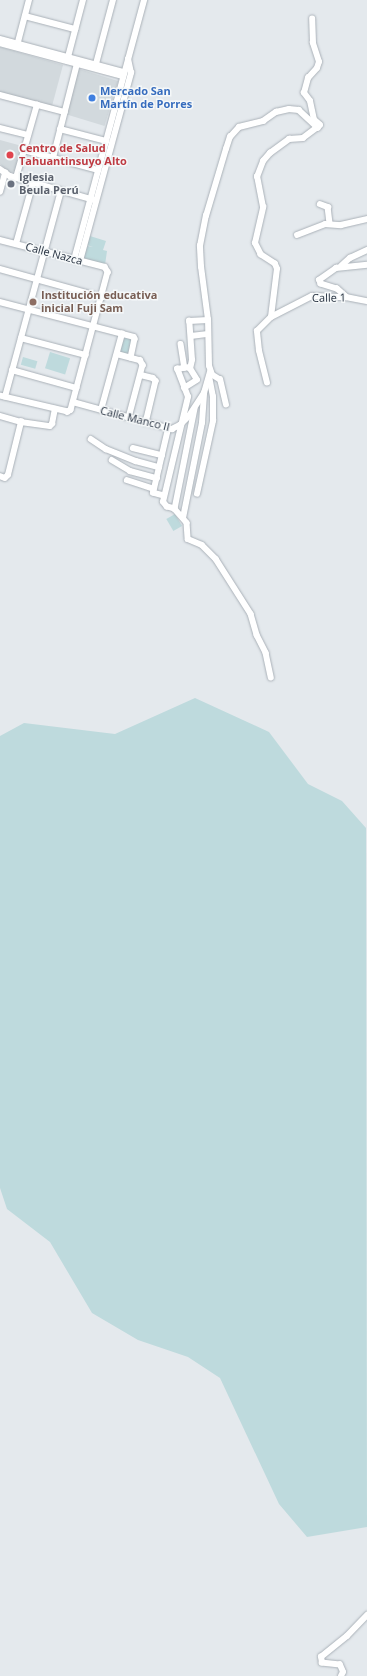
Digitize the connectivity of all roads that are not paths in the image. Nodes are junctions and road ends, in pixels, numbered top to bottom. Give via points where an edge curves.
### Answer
1 (29, 0) edge
2 (82, 0) edge
3 (113, 0) edge
4 (144, 0) edge
5 (25, 16) junction
6 (312, 19) dead end
7 (75, 29) junction
8 (0, 39) edge
9 (0, 43) edge
10 (17, 46) junction
11 (128, 58) junction
12 (67, 59) junction
13 (77, 64) junction
14 (96, 64) junction
15 (124, 74) junction
16 (0, 95) edge
17 (37, 105) junction
18 (64, 112) junction
19 (0, 128) edge
20 (318, 128) junction
21 (60, 129) junction
22 (28, 135) junction
23 (106, 141) junction
24 (24, 150) junction
25 (53, 158) junction
26 (98, 170) junction
27 (2, 171) edge
28 (16, 178) junction
29 (33, 183) junction
30 (61, 191) junction
31 (0, 192) edge
32 (93, 200) junction
33 (320, 204) dead end
34 (367, 219) edge
35 (330, 223) junction
36 (297, 235) dead end
37 (0, 240) edge
38 (16, 244) junction
39 (367, 250) edge
40 (44, 252) junction
41 (77, 260) junction
42 (367, 265) edge
43 (341, 266) junction
44 (0, 269) edge
45 (37, 279) junction
46 (346, 296) junction
47 (102, 297) junction
48 (367, 301) edge
49 (0, 302) edge
50 (29, 309) junction
51 (271, 317) junction
52 (208, 320) junction
53 (94, 326) junction
54 (122, 334) junction
55 (208, 334) junction
56 (191, 336) junction
57 (21, 338) junction
58 (181, 344) dead end
59 (117, 354) junction
60 (86, 355) junction
61 (131, 358) junction
62 (188, 367) junction
63 (12, 370) junction
64 (141, 374) junction
65 (210, 374) junction
66 (267, 383) dead end
67 (77, 388) junction
68 (184, 388) junction
69 (204, 393) junction
70 (2, 396) edge
71 (73, 402) junction
72 (226, 405) dead end
73 (55, 409) junction
74 (195, 409) junction
75 (101, 410) junction
76 (0, 413) edge
77 (0, 416) edge
78 (129, 418) junction
79 (22, 422) junction
80 (146, 423) junction
81 (51, 425) junction
82 (180, 425) junction
83 (168, 429) junction
84 (91, 439) dead end
85 (133, 448) dead end
86 (162, 455) junction
87 (112, 460) dead end
88 (159, 467) junction
89 (3, 477) edge
90 (157, 478) junction
91 (127, 480) dead end
92 (154, 489) junction
93 (197, 494) dead end
94 (164, 496) junction
95 (175, 509) junction
96 (183, 518) junction
97 (270, 677) dead end
98 (367, 1615) edge
99 (341, 1676) edge

1 - 5 street
2 - 7 street
3 - 14 street
4 - 11 street
5 - 7 street
5 - 10 street
6 - 20 street via 313,43 319,65 308,78 304,93 310,101 314,120 320,125
7 - 12 street
8 - 10 street
9 - 10 street
10 - 12 street
11 - 15 street
11 - 32 street via 131,73
12 - 13 street
12 - 14 street
13 - 15 street
13 - 18 street
14 - 15 street
15 - 23 street
16 - 17 street
17 - 18 street
17 - 22 street
18 - 21 street
19 - 22 street
20 - 51 street via 303,138 289,139 267,156 258,172 257,181 263,207 255,243 261,255 275,264 277,269
20 - 52 street via 298,110 289,108 263,121 243,125 230,138 200,241
21 - 23 street
21 - 25 street
22 - 24 street
23 - 26 street
24 - 25 street
24 - 28 street
25 - 26 street
26 - 32 street
27 - 28 street
27 - 31 street
28 - 29 street
29 - 30 street
29 - 38 street
30 - 32 street
30 - 40 street
32 - 41 street
33 - 35 street via 328,207
34 - 35 street via 341,224
35 - 36 street
37 - 38 street, Calle Nazca
38 - 40 street, Calle Nazca
39 - 43 street via 350,258
40 - 41 street, Calle Nazca
40 - 45 street
41 - 47 street, Calle Nazca via 107,269
42 - 43 street
43 - 46 street via 318,281 338,289
44 - 45 street
45 - 47 street
45 - 50 street
46 - 48 street, Calle 1
46 - 51 street, Calle 1 via 312,296
47 - 53 street
49 - 50 street
50 - 53 street
50 - 57 street
51 - 66 street, Calle 1 via 257,331
52 - 55 street
52 - 56 street via 190,321
53 - 54 street
53 - 60 street
54 - 59 street
54 - 61 street via 135,339
55 - 56 street
55 - 65 street
56 - 62 street
57 - 60 street
57 - 63 street
58 - 62 street
59 - 61 street
59 - 75 street
60 - 67 street
61 - 64 street via 142,362
62 - 68 street via 197,380
62 - 68 street via 177,368
63 - 67 street
63 - 70 street
64 - 78 street
64 - 80 street via 156,381
65 - 69 street
65 - 72 street via 220,380
65 - 93 street via 213,422
67 - 71 street
68 - 82 street via 188,397
69 - 74 street, Calle Manco II
69 - 96 street via 202,423
70 - 73 street
71 - 73 street via 68,412
71 - 75 street, Calle Manco II
73 - 81 street
74 - 82 street, Calle Manco II
74 - 95 street
75 - 78 street, Calle Manco II
76 - 81 street
77 - 79 street
78 - 80 street, Calle Manco II
79 - 81 street
79 - 89 street
80 - 83 street, Calle Manco II
82 - 83 street, Calle Manco II
82 - 94 street
83 - 86 street
84 - 88 street via 106,449
85 - 86 street
86 - 88 street
87 - 90 street via 130,471
88 - 90 street
90 - 92 street
91 - 92 street
92 - 94 street via 153,493
94 - 95 street via 164,504 170,509
95 - 96 street
96 - 97 street via 188,526 188,539 202,545 216,559 251,614 266,653
98 - 99 street via 347,1636 321,1657 322,1663 340,1665 343,1672

